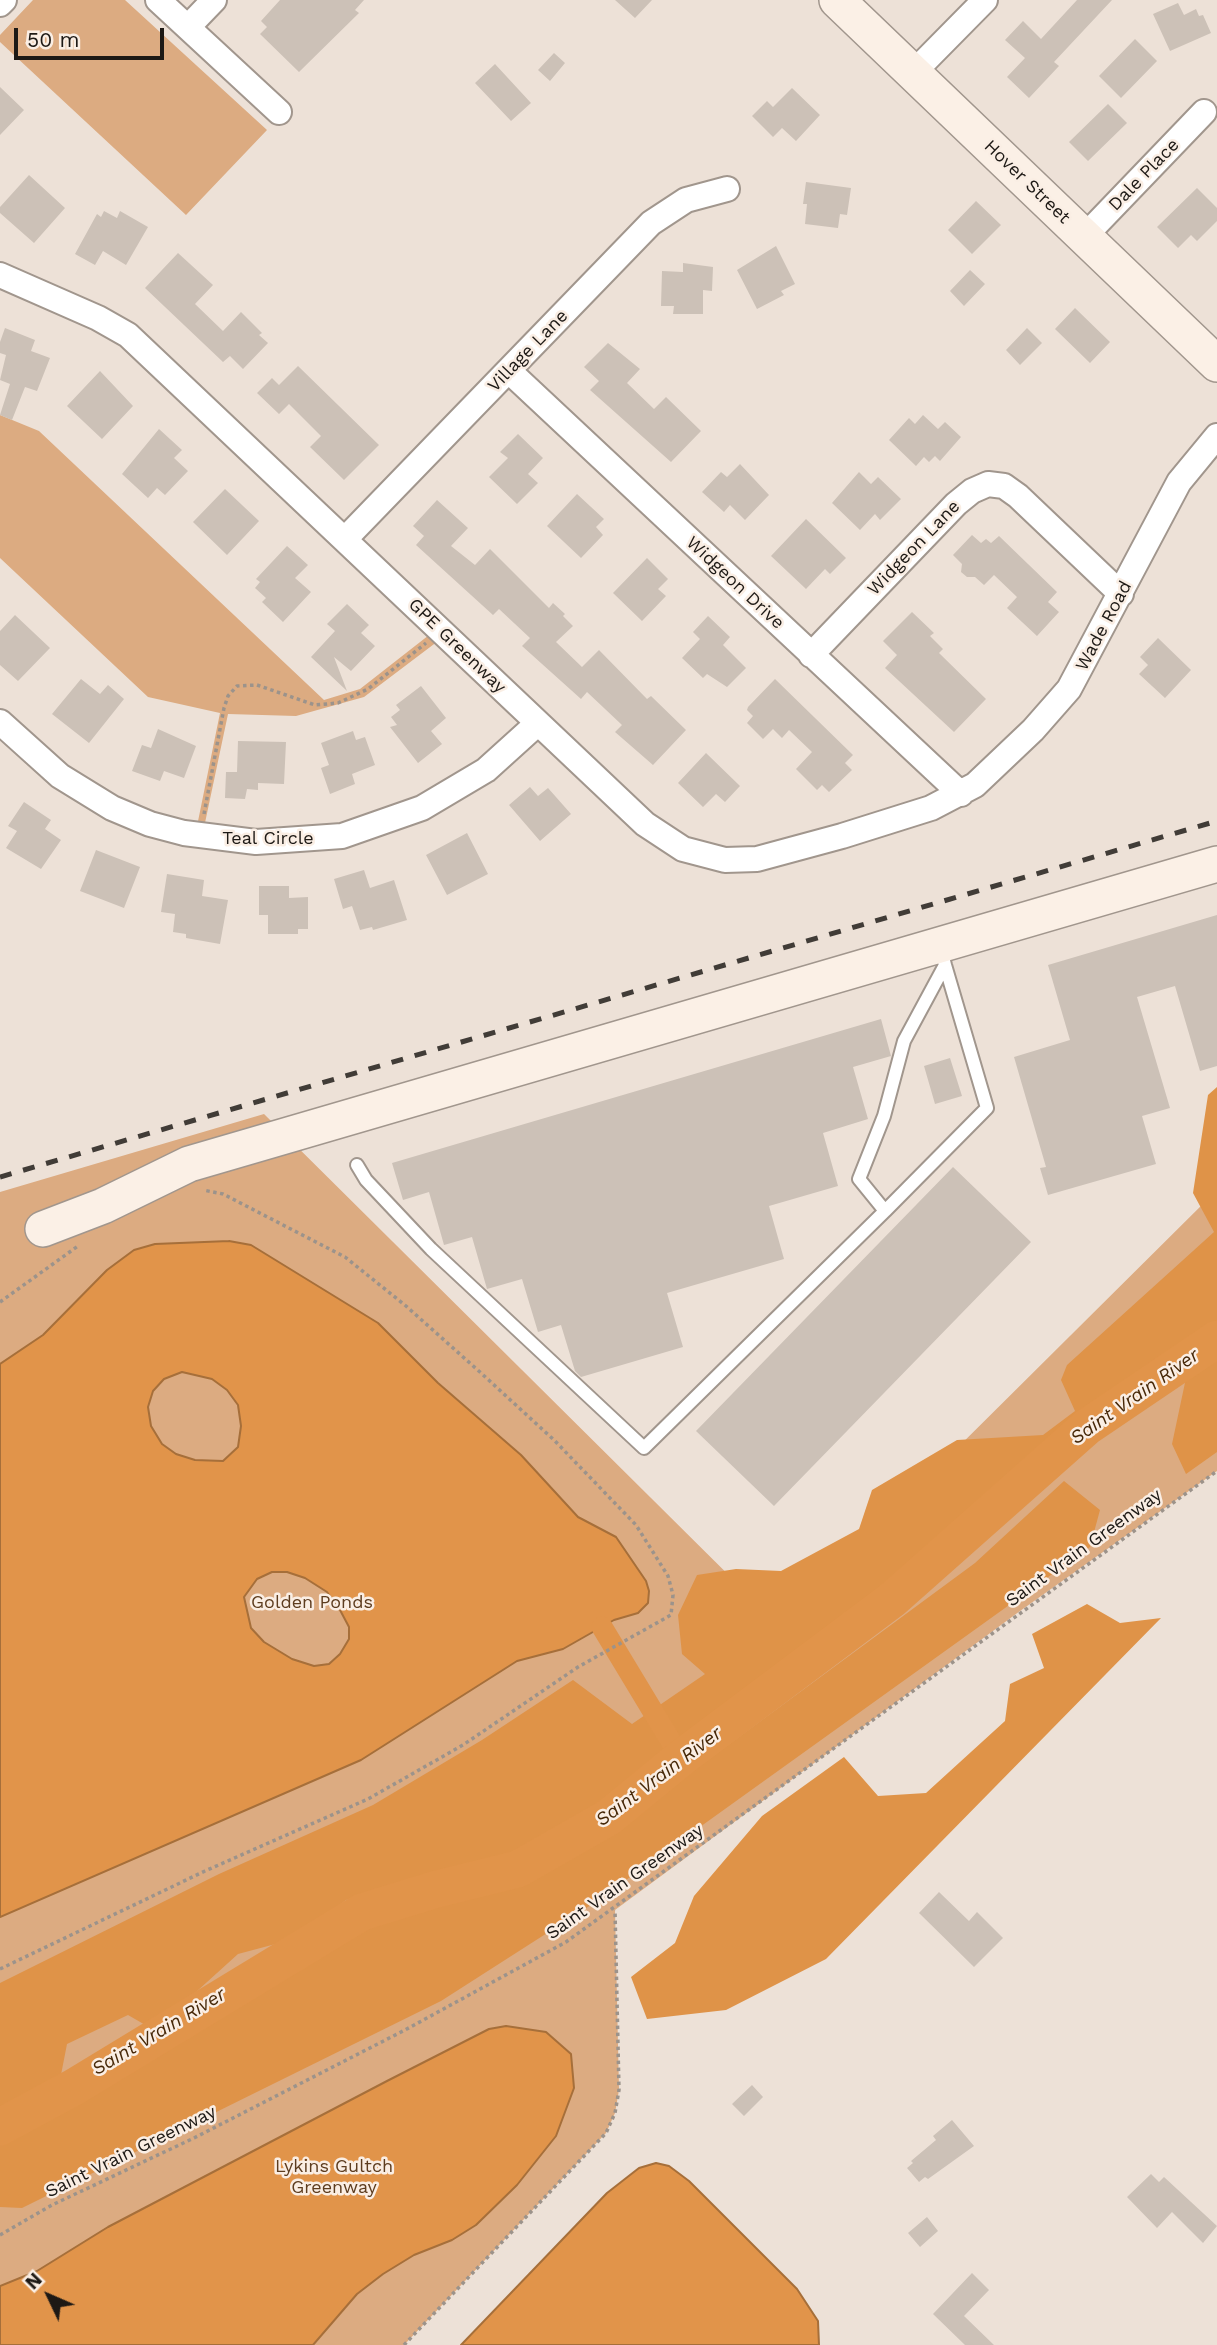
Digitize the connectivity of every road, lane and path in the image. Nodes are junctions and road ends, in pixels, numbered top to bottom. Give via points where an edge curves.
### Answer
1 (4, 0) edge
2 (158, 0) edge
3 (214, 0) edge
4 (837, 0) edge
5 (985, 0) edge
6 (0, 4) edge
7 (188, 27) junction
8 (914, 73) junction
9 (279, 112) dead end
10 (1204, 112) dead end
11 (727, 189) dead end
12 (1084, 237) junction
13 (0, 275) edge
14 (1217, 365) edge
15 (509, 370) junction
16 (1217, 436) edge
17 (346, 538) junction
18 (1121, 594) junction
19 (441, 630) junction
20 (811, 655) junction
21 (0, 722) edge
22 (538, 723) junction
23 (961, 794) junction
24 (200, 837) junction
25 (1217, 864) edge
26 (943, 955) junction
27 (357, 1165) dead end
28 (245, 1206) dead end
29 (884, 1211) junction
30 (43, 1228) dead end
31 (1217, 1471) edge
32 (615, 1910) junction
33 (0, 1969) edge
34 (0, 2235) edge
35 (404, 2345) edge

1 - 6 street
2 - 7 street
3 - 7 street
4 - 8 street, Hover Street
5 - 8 street
7 - 9 street
8 - 12 street, Hover Street
10 - 12 street, Dale Place
11 - 15 street, Village Lane via 686,200 651,223
12 - 14 street, Hover Street
13 - 17 street, GPE Greenway via 128,335
15 - 17 street, Village Lane
15 - 20 street, Widgeon Drive
16 - 18 street, Wade Road via 1179,482
17 - 19 street, GPE Greenway
18 - 20 street, Widgeon Lane via 1018,496 1004,486 988,484 956,504
18 - 23 street, Wade Road via 1085,664 1057,704
19 - 22 street, GPE Greenway
19 - 24 path via 378,682 338,703 315,705 250,684 235,688 224,708
20 - 23 street, Widgeon Drive
21 - 24 street, Teal Circle via 51,769 92,797 150,824
22 - 23 street, GPE Greenway via 657,834 683,849 725,860 791,851 902,818
22 - 24 street, Teal Circle via 455,791 389,822 309,840
25 - 26 street
26 - 29 lane via 904,1041 884,1116 859,1179
26 - 29 lane via 987,1108
26 - 30 street via 189,1164 103,1206
27 - 29 lane via 431,1250 644,1448
28 - 33 path via 331,1248 386,1289 554,1440 627,1515 662,1563 672,1589 671,1615 368,1800 205,1871
31 - 32 path, Saint Vrain Greenway
32 - 34 path, Saint Vrain Greenway via 509,1976
32 - 35 path via 619,2090 606,2133

